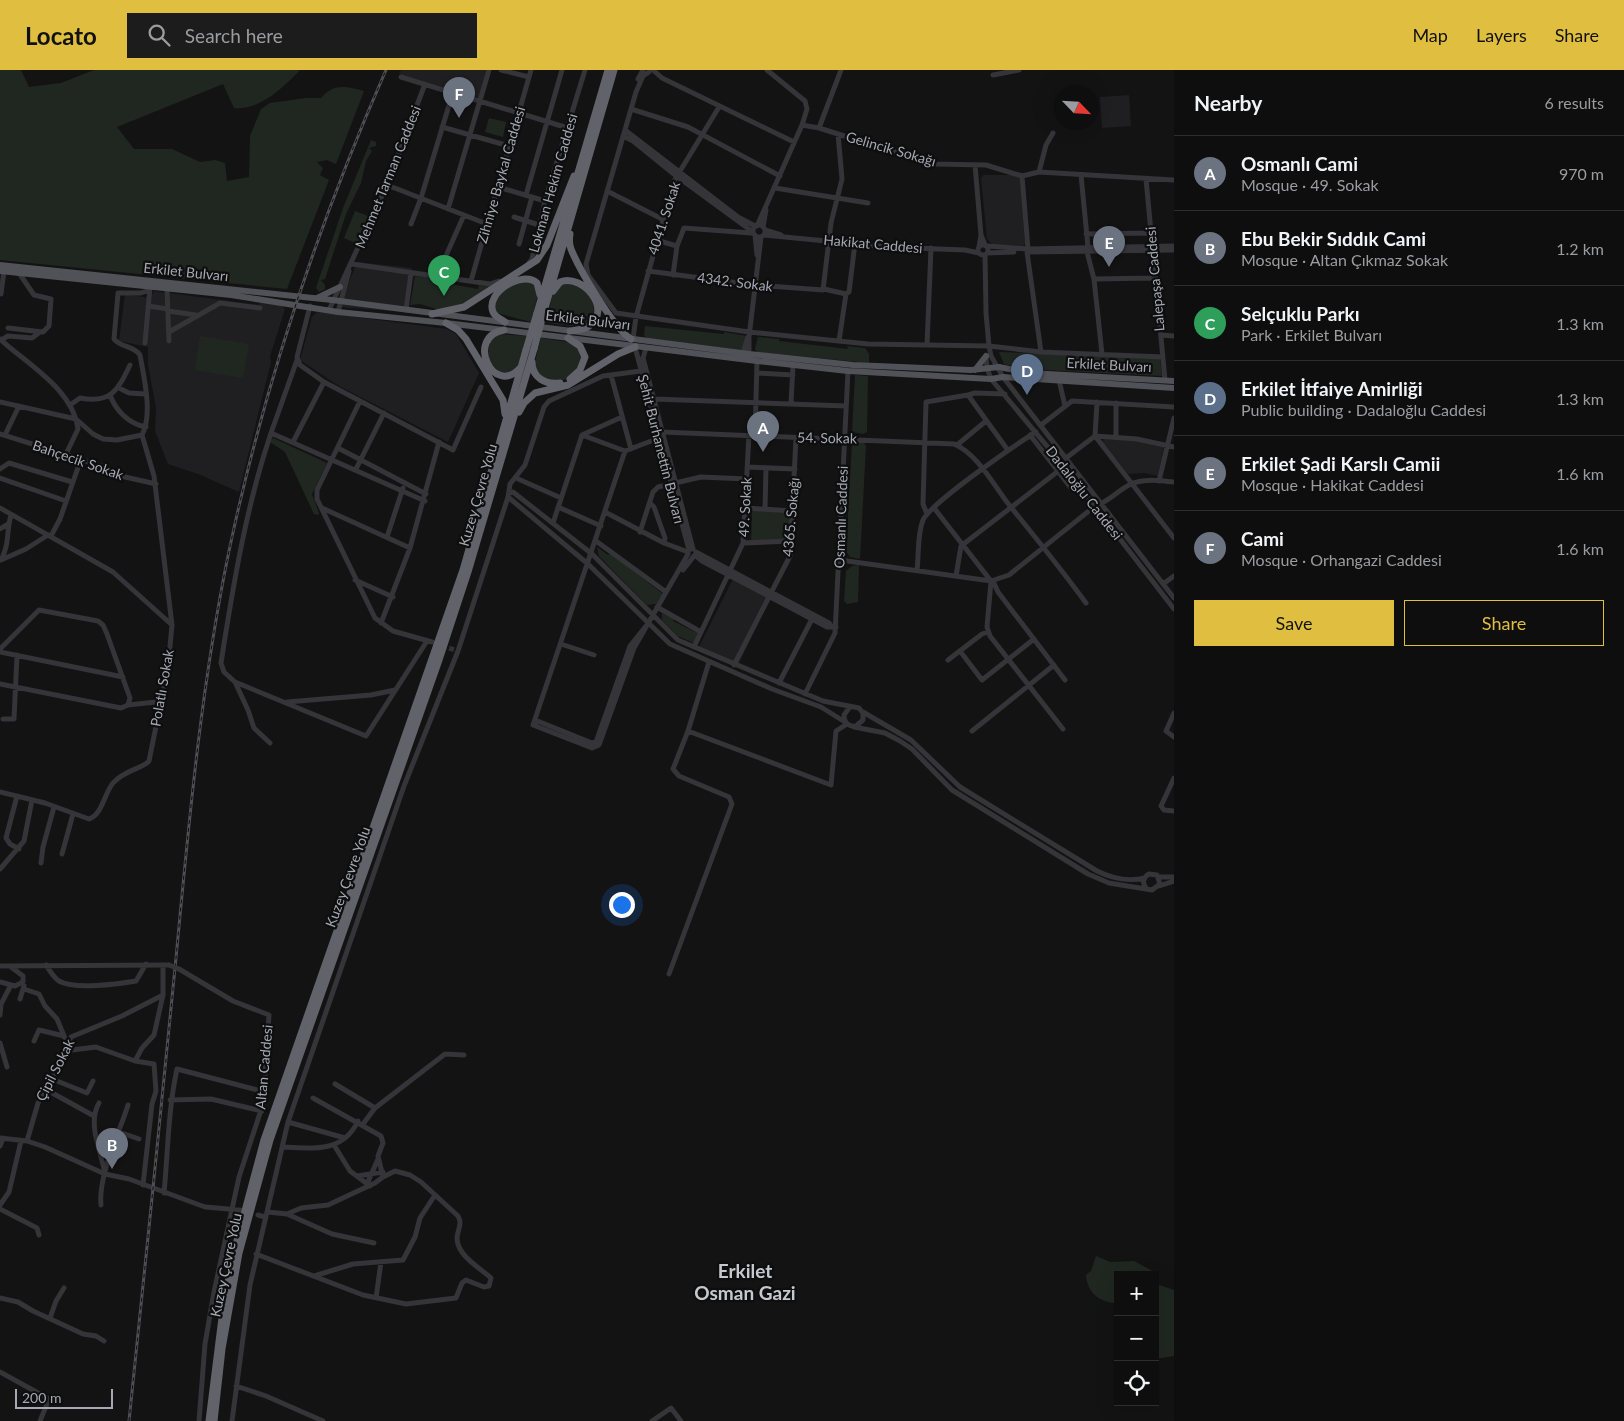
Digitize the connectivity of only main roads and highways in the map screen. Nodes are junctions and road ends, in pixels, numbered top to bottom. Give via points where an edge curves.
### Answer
1 (608, 70) edge
2 (614, 70) edge
3 (581, 163) junction
4 (580, 188) junction
5 (0, 265) edge
6 (2, 271) edge
7 (340, 287) road end
8 (316, 298) junction
9 (543, 304) junction
10 (432, 314) junction
11 (446, 323) junction
12 (505, 326) junction
13 (569, 334) junction
14 (632, 339) junction
15 (635, 347) junction
16 (530, 350) junction
17 (986, 356) road end
18 (523, 362) junction
19 (975, 370) junction
20 (1174, 382) edge
21 (1174, 388) edge
22 (505, 424) junction
23 (508, 435) junction
24 (209, 1421) edge
25 (214, 1421) edge

1 - 3 highway
2 - 4 highway
3 - 9 highway
3 - 10 highway via 562,201 547,245 537,260 464,307
4 - 9 highway
4 - 14 highway via 570,248 614,323
5 - 8 main road, Erkilet Bulvarı
6 - 11 main road, Erkilet Bulvarı
7 - 8 main road
8 - 10 main road, Erkilet Bulvarı
9 - 12 highway via 536,281 526,278 515,281 501,290 492,303 494,314
9 - 13 highway via 562,281 575,281 590,291 596,305 595,319 587,328
9 - 16 highway, bridge
10 - 12 main road, Erkilet Bulvarı
11 - 12 main road, Erkilet Bulvarı
11 - 22 highway via 464,336 503,400
12 - 13 main road, Erkilet Bulvarı
12 - 18 highway via 486,342 485,355 489,367 497,374 507,376 517,371
13 - 14 main road, Erkilet Bulvarı
13 - 15 main road, Erkilet Bulvarı
13 - 16 highway via 582,348 585,359 578,373 565,382 549,383 536,376
14 - 19 main road, Erkilet Bulvarı via 853,365
15 - 21 main road, Erkilet Bulvarı via 848,371
15 - 23 highway via 568,385 533,395 521,408
16 - 18 highway, Kuzey Çevre Yolu
16 - 23 highway, Kuzey Çevre Yolu
17 - 19 main road
18 - 22 highway, Kuzey Çevre Yolu
19 - 20 main road, Erkilet Bulvarı via 999,367 1029,373
22 - 24 highway, Kuzey Çevre Yolu via 463,570 264,1140 227,1285
23 - 25 highway, Kuzey Çevre Yolu via 439,660 347,916 262,1168 239,1253

